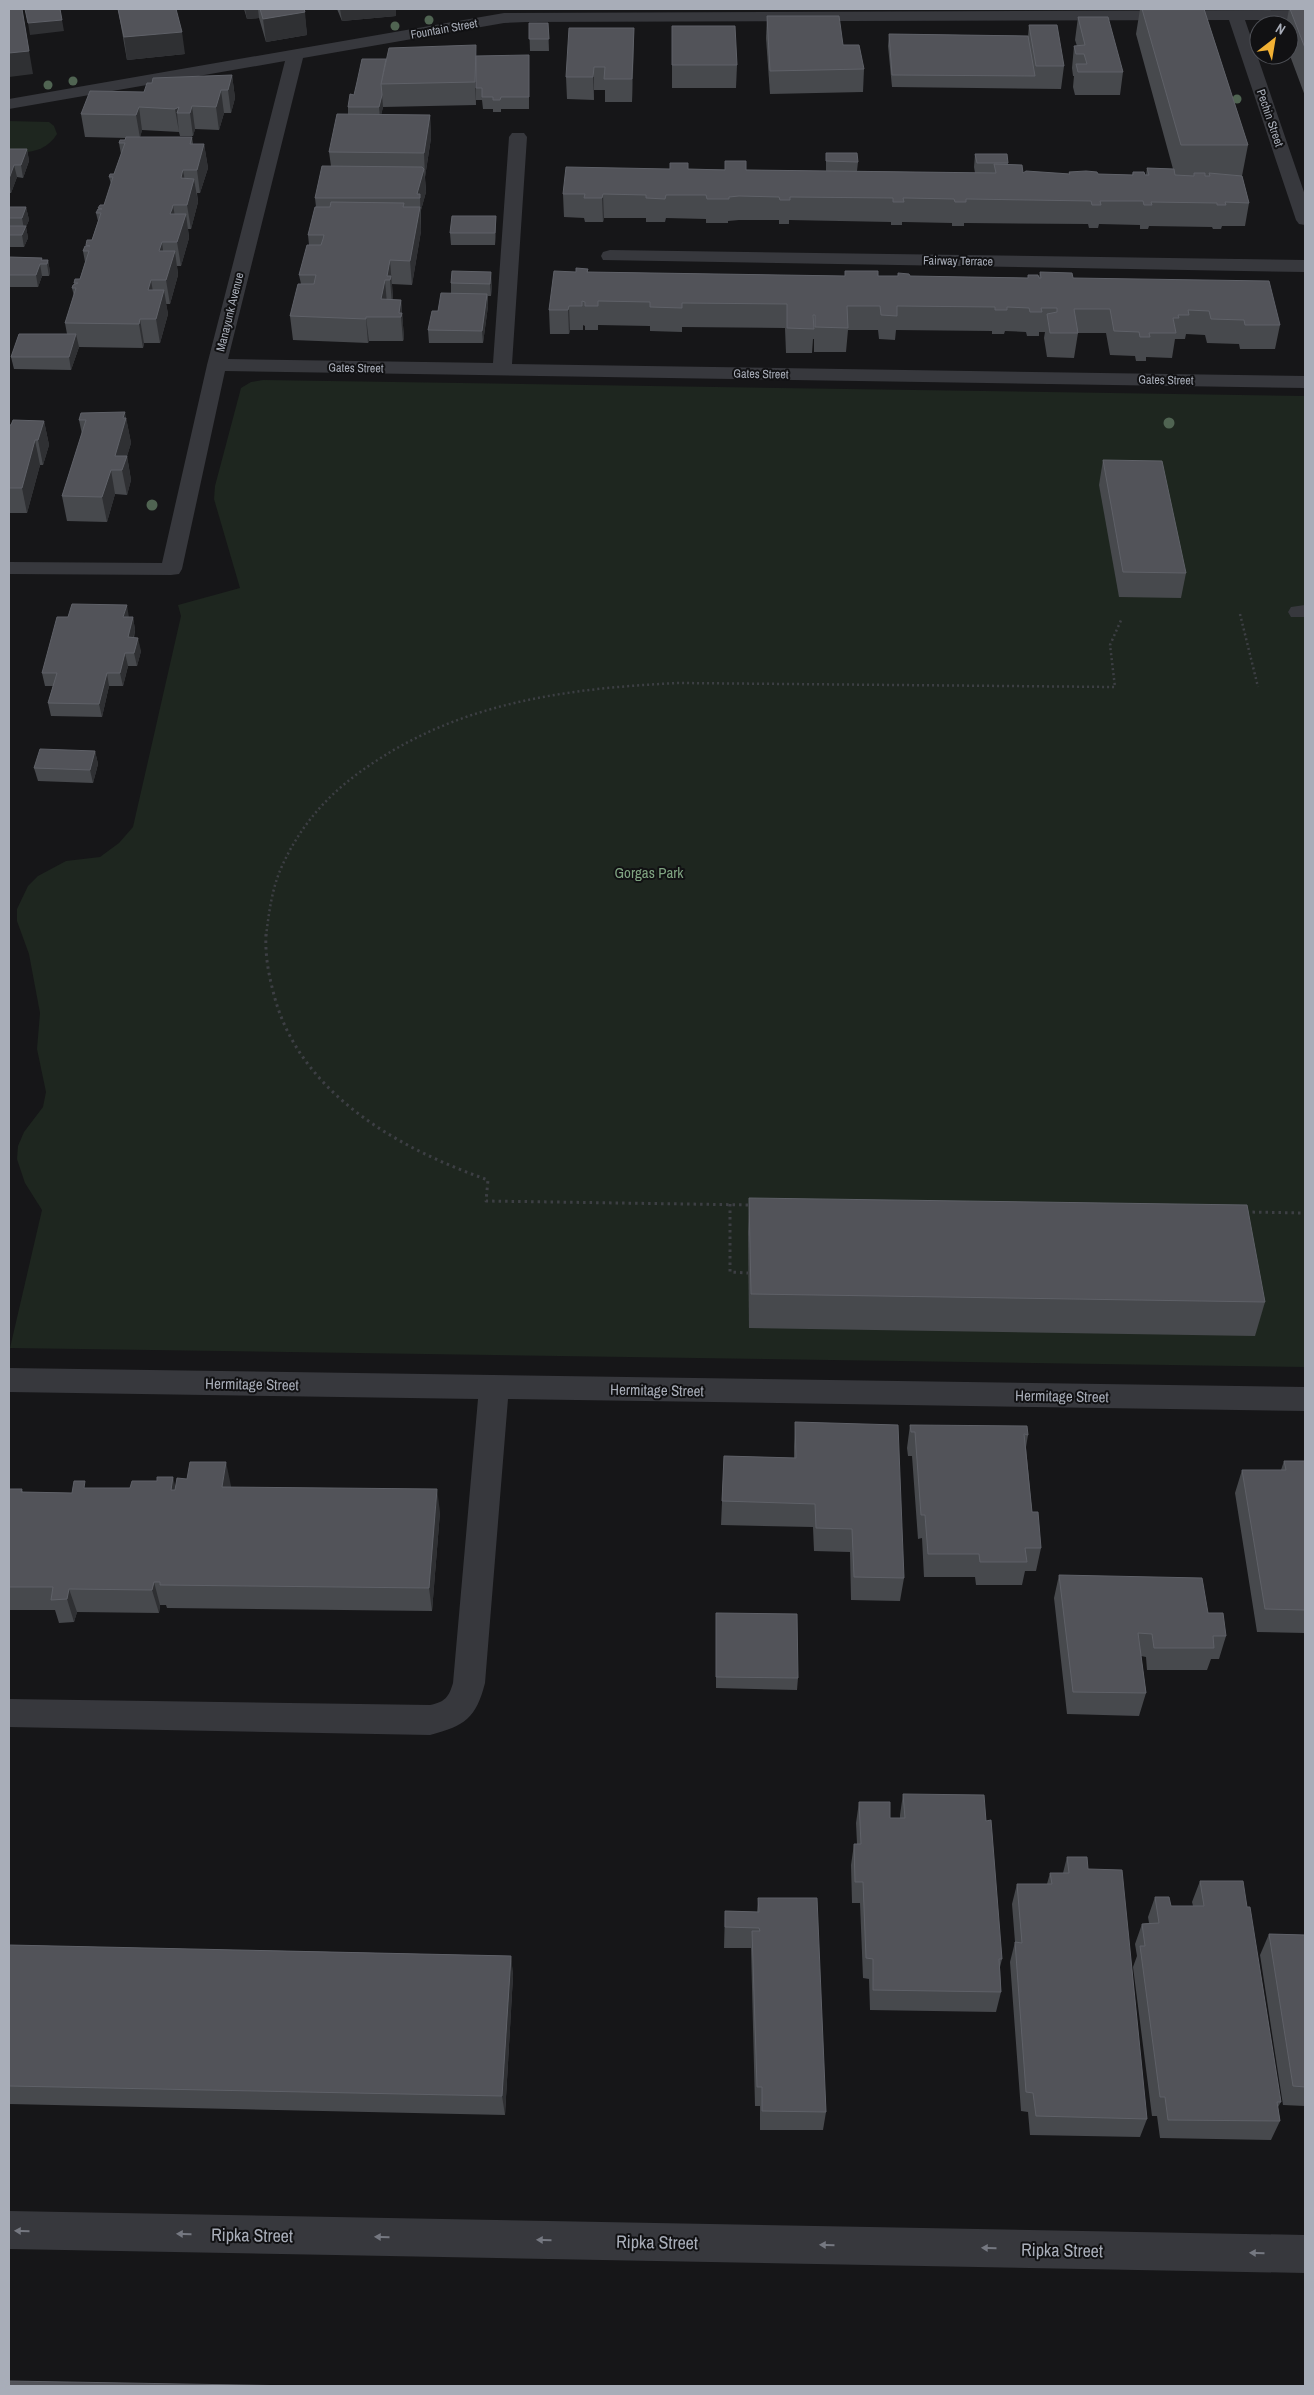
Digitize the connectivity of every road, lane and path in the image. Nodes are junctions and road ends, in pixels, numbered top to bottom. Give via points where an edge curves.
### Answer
1 (825, 12) edge
2 (1234, 15) junction
3 (1305, 15) edge
4 (295, 55) junction
5 (9, 104) edge
6 (518, 138) dead end
7 (1305, 220) edge
8 (610, 256) dead end
9 (1305, 266) edge
10 (217, 365) junction
11 (502, 370) junction
12 (1305, 382) edge
13 (9, 568) edge
14 (1240, 614) dead end
15 (1122, 618) dead end
16 (1258, 687) dead end
17 (1245, 1203) edge
18 (730, 1204) junction
19 (758, 1205) edge
20 (1239, 1212) edge
21 (1246, 1212) junction
22 (1305, 1213) edge
23 (1248, 1219) edge
24 (748, 1273) edge
25 (9, 1380) edge
26 (494, 1388) junction
27 (1305, 1399) edge
28 (9, 1713) edge
29 (9, 2230) edge
30 (1305, 2254) edge

1 - 2 street, Fountain Street
1 - 4 street, Fountain Street via 526,16
2 - 3 street, Fountain Street
2 - 7 street, Pechin Street
4 - 5 street, Fountain Street
4 - 10 street, Manayunk Avenue
6 - 11 street
8 - 9 street, Fairway Terrace
10 - 11 street, Gates Street
10 - 13 street, Manayunk Avenue via 171,569
11 - 12 street, Gates Street
14 - 16 path
15 - 18 path via 1110,645 1115,686 679,683 611,685 515,701 473,713 396,748 333,795 299,832 281,866 268,905 265,948 270,989 285,1031 311,1069 336,1096 370,1123 408,1146 457,1170 488,1180 486,1201
17 - 21 path
18 - 19 path
18 - 24 path via 730,1272
20 - 21 path
21 - 22 path
21 - 23 path
25 - 26 street, Hermitage Street
26 - 27 street, Hermitage Street
26 - 28 street via 469,1683 464,1702 454,1714 430,1720
30 -> 29 street, Ripka Street

